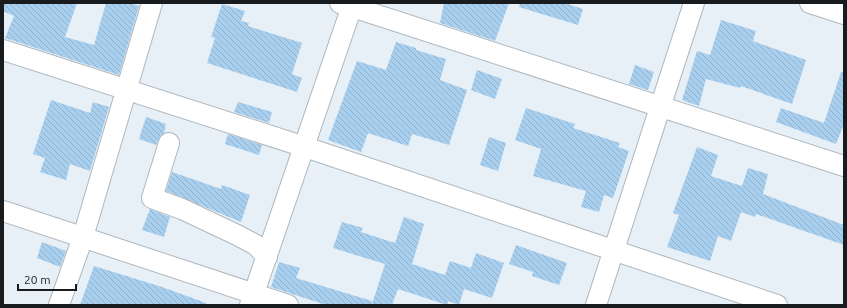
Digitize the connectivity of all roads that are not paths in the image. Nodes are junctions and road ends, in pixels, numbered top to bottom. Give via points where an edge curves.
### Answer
1 (152, 3) edge
2 (694, 3) edge
3 (810, 3) edge
4 (348, 4) edge
5 (844, 14) edge
6 (3, 50) edge
7 (127, 89) junction
8 (660, 107) junction
9 (169, 144) dead end
10 (305, 147) junction
11 (844, 166) edge
12 (3, 212) edge
13 (83, 237) junction
14 (614, 250) junction
15 (267, 257) junction
16 (252, 299) edge
17 (59, 305) edge
18 (288, 305) edge
19 (596, 305) edge
20 (777, 305) edge

1 - 7 street
2 - 8 street
3 - 5 street
4 - 8 street
4 - 10 street
6 - 7 street
7 - 10 street
7 - 13 street
8 - 11 street
8 - 14 street
9 - 15 street via 152,198 237,235 256,245
10 - 14 street
10 - 15 street
12 - 13 street
13 - 16 street
13 - 17 street
14 - 19 street
14 - 20 street
15 - 16 street
16 - 18 street

